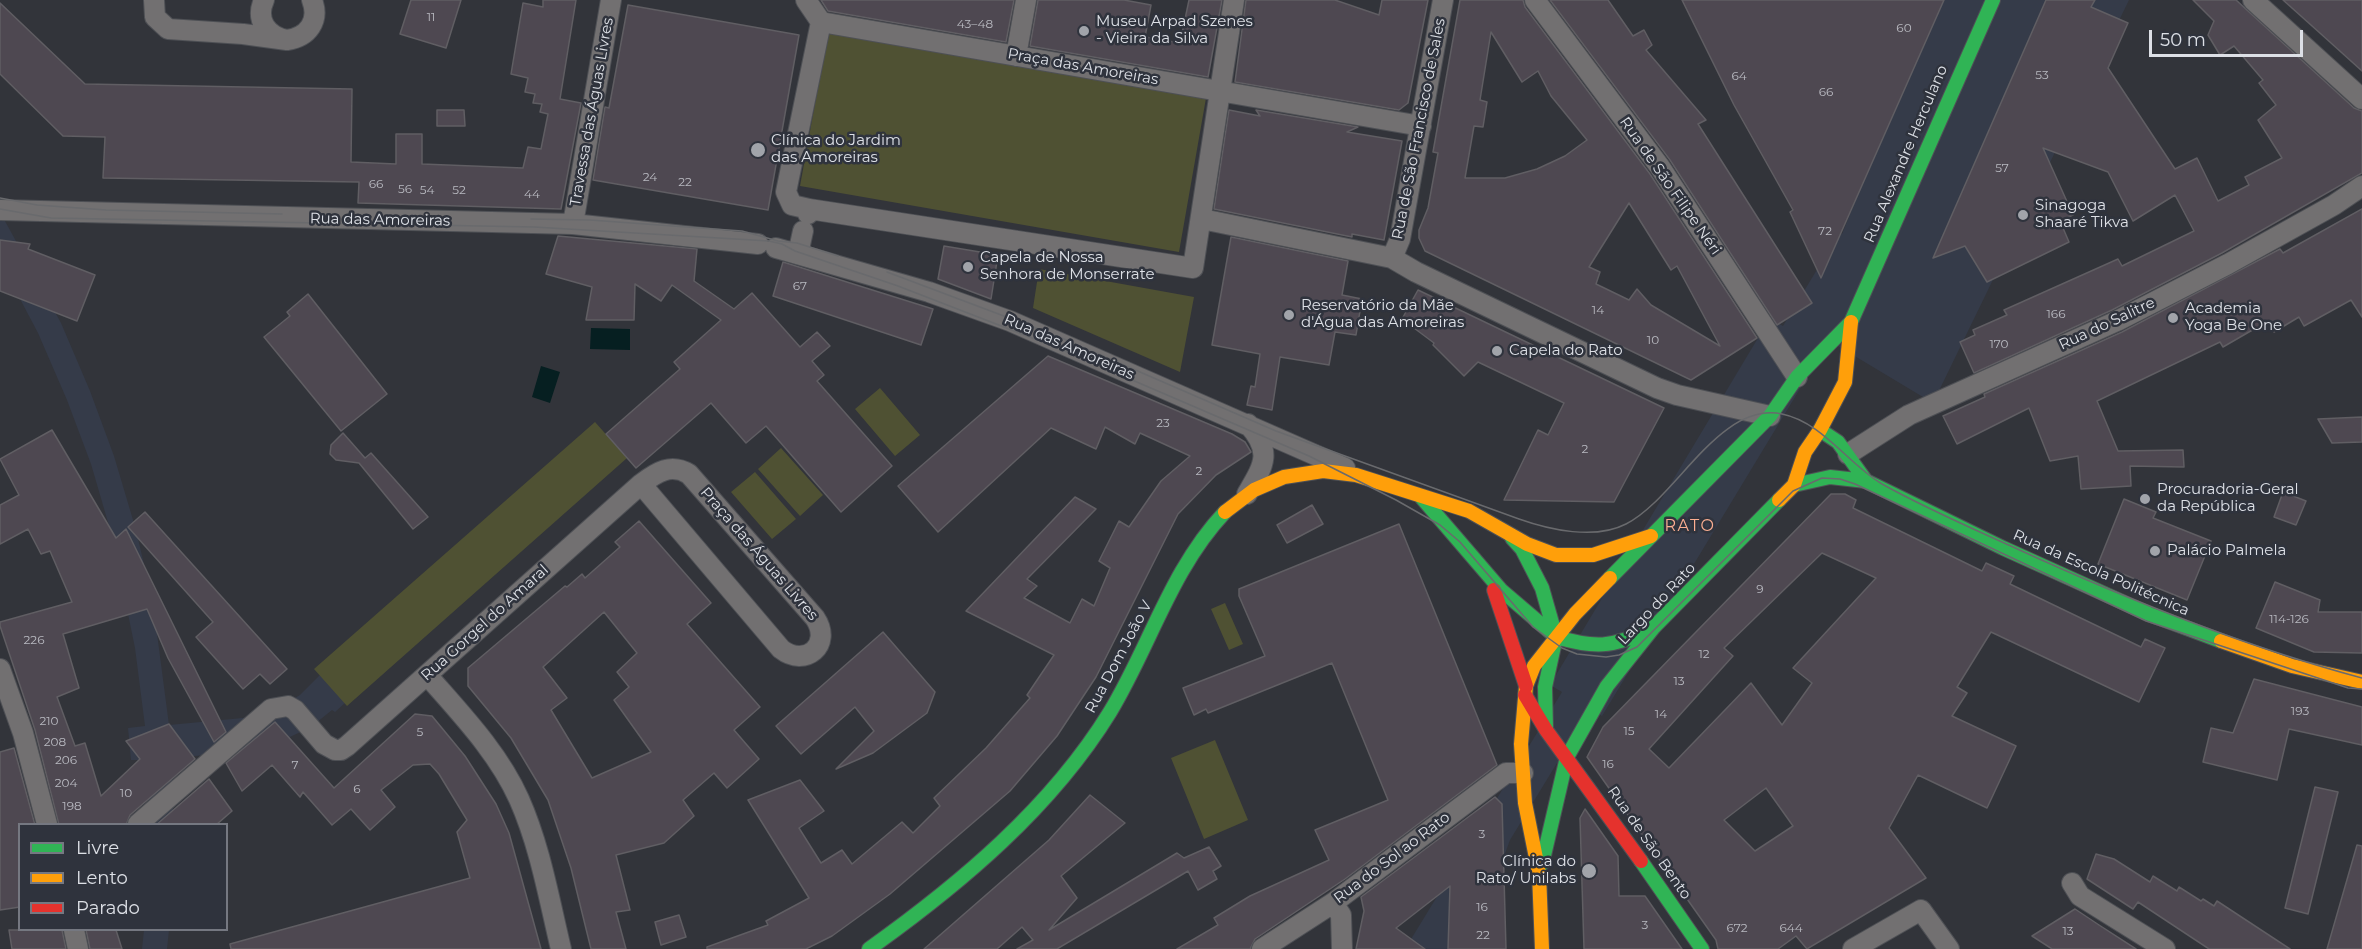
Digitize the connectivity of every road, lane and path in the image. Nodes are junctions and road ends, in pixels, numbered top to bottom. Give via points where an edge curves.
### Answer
1 (154, 0) edge
2 (312, 0) edge
3 (611, 0) edge
4 (807, 0) edge
5 (1026, 0) edge
6 (1234, 0) edge
7 (1443, 0) edge
8 (1535, 0) edge
9 (1993, 0) edge
10 (2253, 0) edge
11 (263, 3) edge
12 (821, 22) junction
13 (243, 34) junction
14 (287, 40) junction
15 (1016, 56) junction
16 (1219, 91) junction
17 (2362, 99) edge
18 (1421, 126) junction
19 (2362, 186) edge
20 (0, 210) edge
21 (806, 218) junction
22 (1202, 219) junction
23 (573, 224) junction
24 (798, 254) junction
25 (1392, 258) junction
26 (1851, 322) junction
27 (1797, 377) junction
28 (1845, 382) joint
29 (1787, 419) junction
30 (1248, 424) junction
31 (1820, 430) junction
32 (1848, 454) junction
33 (1353, 472) junction
34 (1811, 479) junction
35 (1866, 481) junction
36 (641, 484) junction
37 (1794, 485) junction
38 (1247, 494) junction
39 (1422, 498) junction
40 (1508, 534) junction
41 (1651, 536) junction
42 (1491, 582) junction
43 (1654, 627) junction
44 (1556, 638) junction
45 (0, 669) edge
46 (427, 675) junction
47 (2362, 682) edge
48 (1526, 691) junction
49 (1546, 730) junction
50 (1567, 757) junction
51 (1523, 773) junction
52 (1554, 816) junction
53 (46, 823) edge
54 (140, 823) edge
55 (1539, 873) junction
56 (2072, 883) dead end
57 (1333, 903) junction
58 (74, 931) edge
59 (78, 949) edge
60 (561, 949) edge
61 (869, 949) edge
62 (1262, 949) edge
63 (1342, 949) edge
64 (1542, 949) edge
65 (1702, 949) edge
66 (1853, 949) edge
67 (1949, 949) edge
68 (2165, 949) edge

1 - 13 street via 156,17 168,29
2 - 14 street via 312,26 306,34
3 - 23 street, Travessa das Águas Livres
4 - 12 street
5 - 15 street
6 - 16 street
7 - 18 street, Rua de São Francisco de Sales
8 - 27 street, Rua de São Filipe Néri via 1660,167
9 - 26 main road, Rua Alexandre Herculano
10 - 17 street
11 - 13 street via 253,26
11 - 14 street via 263,25 269,33
12 - 15 street, Praça das Amoreiras
12 - 21 street via 786,192 792,205
13 - 14 street
15 - 16 street, Praça das Amoreiras
16 - 18 street, Praça das Amoreiras
16 - 22 street
18 - 25 street, Rua de São Francisco de Sales via 1400,239
19 - 32 street, Rua do Salitre via 2219,269 2117,321 1909,415
20 - 23 street, Rua das Amoreiras
21 - 22 street via 1193,268
21 - 24 street
22 - 25 street
23 - 24 street, Rua das Amoreiras via 767,246
24 - 30 street, Rua das Amoreiras via 929,292 1010,321
25 - 29 street via 1657,388
26 - 27 main road, Rua Alexandre Herculano
26 - 28 main road, Rua Alexandre Herculano
27 - 29 main road
28 - 31 main road, Largo do Rato
29 - 31 main road
29 - 41 main road
30 - 33 street, Rua das Amoreiras
30 - 38 street via 1261,438 1264,456 1263,466
31 - 32 main road
31 - 37 main road, Largo do Rato via 1805,452
32 - 34 main road
32 - 35 main road
33 - 38 main road, Rua Dom João V via 1293,475
33 - 39 main road, Rua Dom João V
34 - 35 main road, Rua da Escola Politécnica via 1839,475
34 - 37 main road
35 - 47 main road, Rua da Escola Politécnica via 2149,614 2292,666
36 - 36 street, Praça das Águas Livres via 781,649 796,657 814,650 822,637 815,618 690,474 669,469
36 - 46 street, Rua Gorgel do Amaral
37 - 43 main road, Largo do Rato
38 - 61 main road, Rua Dom João V via 1217,517 1204,533 1114,705 1066,775 1013,830
39 - 40 main road, Rua Dom João V via 1482,517
39 - 42 main road
40 - 41 main road via 1532,548 1585,557
40 - 44 main road via 1532,566
41 - 44 main road
42 - 44 main road via 1520,611
42 - 48 main road
43 - 44 main road via 1608,647
43 - 50 main road, Largo do Rato via 1607,686
44 - 48 main road via 1534,666
44 - 49 main road via 1545,687
45 - 53 street via 23,733
46 - 54 street, Rua Gorgel do Amaral via 347,746 335,750 324,744 295,710 277,707
46 - 60 street via 488,746 519,797
48 - 49 main road, Rua de São Bento
48 - 51 main road via 1521,744
49 - 50 main road, Rua de São Bento
49 - 52 main road
50 - 52 main road, Largo do Rato
50 - 65 main road, Rua de São Bento
51 - 55 main road
51 - 57 street, Rua do Sol ao Rato via 1506,773
52 - 55 main road, Largo do Rato
55 - 64 main road
56 - 68 street via 2080,896
57 - 62 street, Rua do Sol ao Rato
57 - 63 street via 1341,915
58 - 59 street
66 - 67 street via 1921,910

